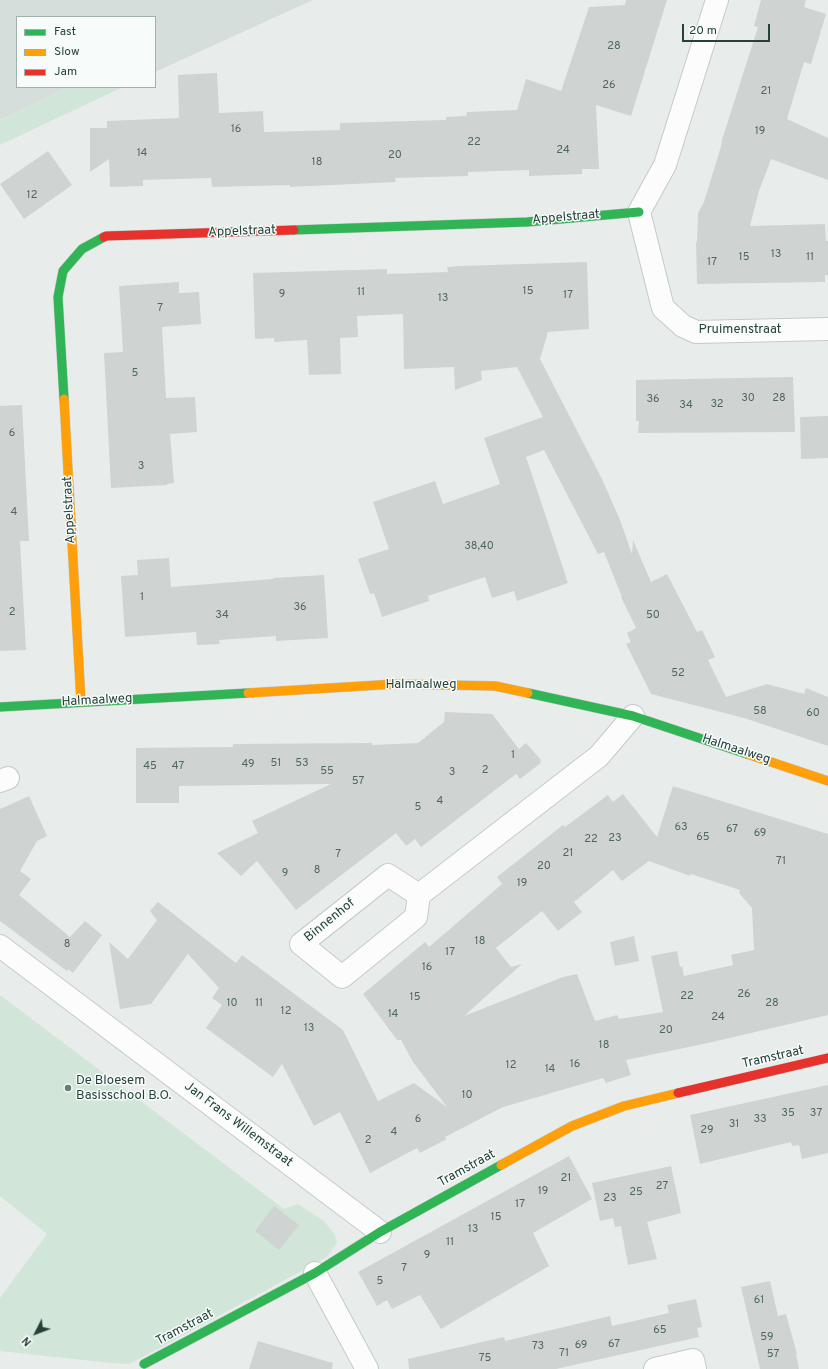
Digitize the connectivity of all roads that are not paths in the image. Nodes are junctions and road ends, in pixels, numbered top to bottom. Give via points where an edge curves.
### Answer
1 (717, 0) edge
2 (639, 212) junction
3 (828, 329) edge
4 (81, 702) junction
5 (0, 707) edge
6 (633, 716) junction
7 (828, 781) edge
8 (419, 895) junction
9 (0, 946) edge
10 (828, 1058) edge
11 (380, 1232) junction
12 (315, 1273) junction
13 (144, 1364) dead end
14 (367, 1369) edge
15 (655, 1369) edge
16 (695, 1369) edge

1 - 2 street via 665,165
2 - 3 street, Pruimenstraat via 663,308 683,326 696,332
2 - 4 street, Appelstraat via 527,222 106,236 82,249 63,271 58,297
4 - 5 street, Halmaalweg
4 - 6 street, Halmaalweg via 396,684 494,686
6 - 7 street, Halmaalweg
6 - 8 street via 599,756
8 - 8 street, Binnenhof via 388,875 301,944 342,977 416,917
9 - 11 street, Jan Frans Willemstraat
10 - 11 street, Tramstraat via 624,1106 572,1126
11 - 12 street, Tramstraat
12 - 13 street, Tramstraat
12 - 14 street
15 - 16 street via 693,1360

